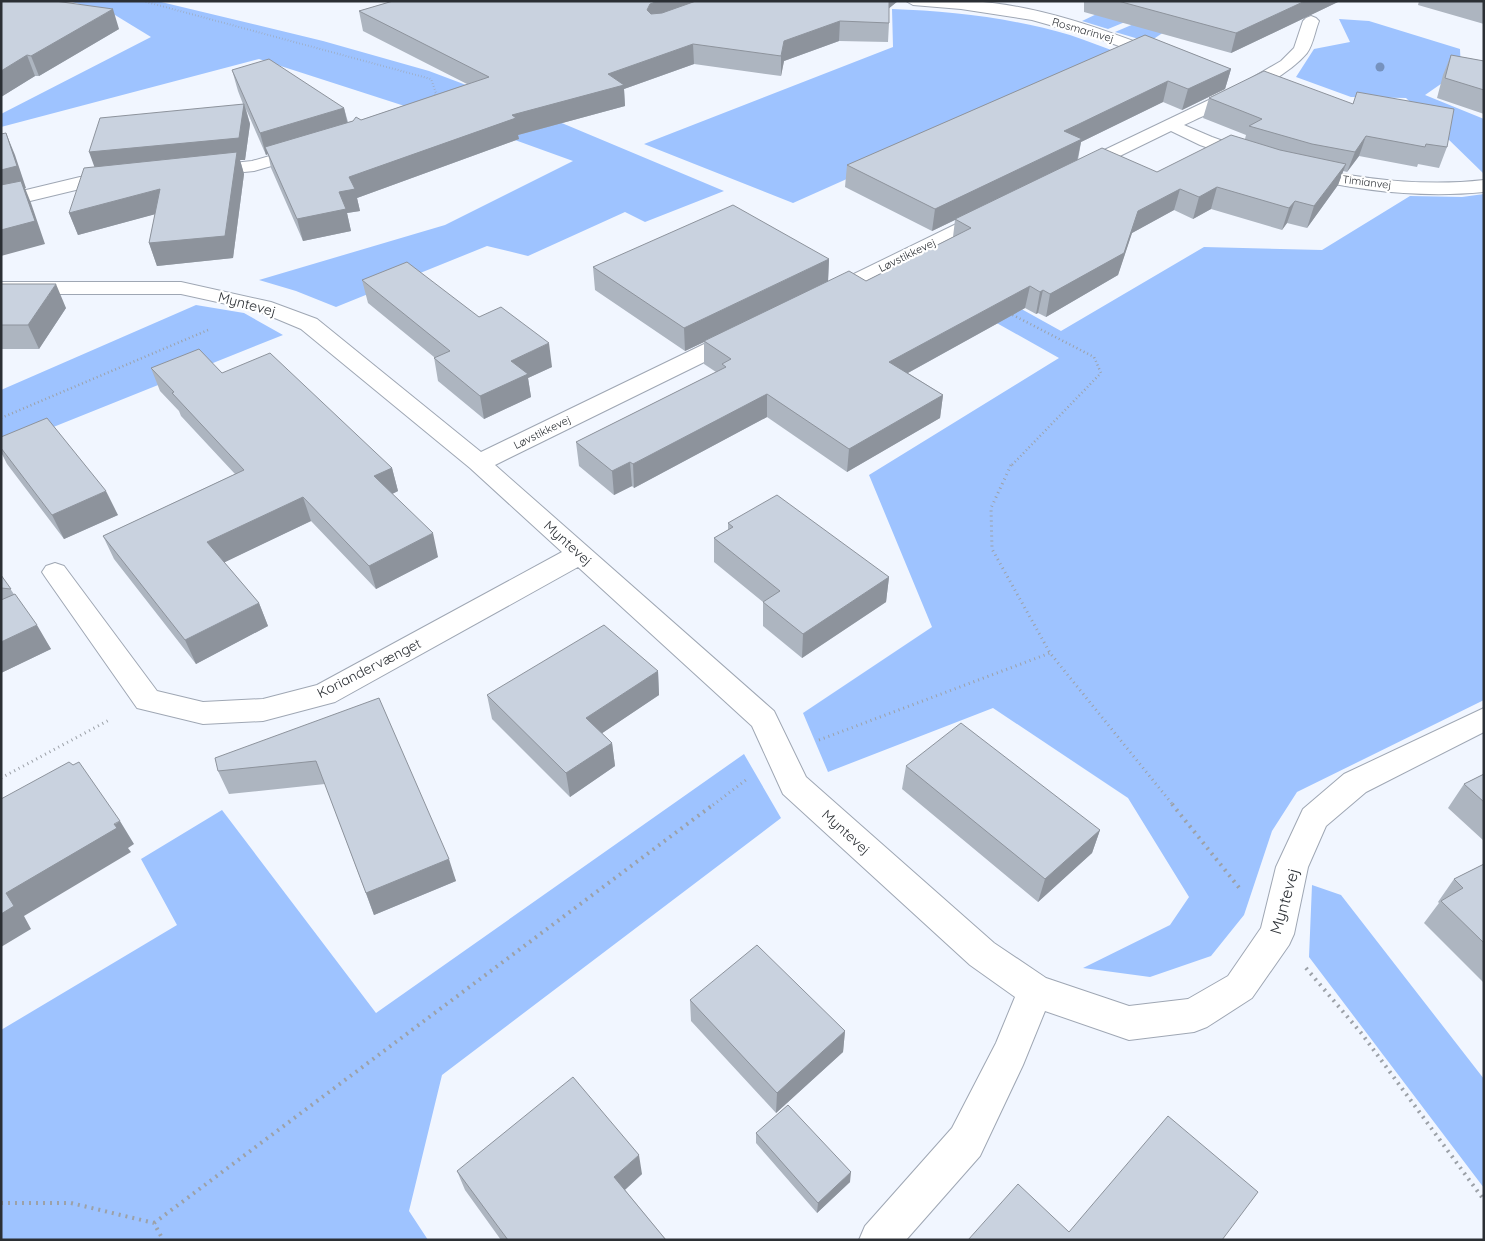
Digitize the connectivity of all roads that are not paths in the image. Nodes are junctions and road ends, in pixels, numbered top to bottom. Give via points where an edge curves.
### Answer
1 (913, 1) edge
2 (1311, 21) dead end
3 (1173, 62) edge
4 (1169, 124) junction
5 (324, 144) edge
6 (1261, 161) edge
7 (1289, 168) edge
8 (186, 173) edge
9 (1063, 178) edge
10 (129, 179) edge
11 (1484, 186) edge
12 (1, 202) edge
13 (1002, 208) edge
14 (1, 288) edge
15 (813, 301) edge
16 (751, 331) edge
17 (479, 463) junction
18 (580, 554) junction
19 (56, 572) dead end
20 (1484, 719) edge
21 (1035, 991) junction
22 (879, 1240) edge

1 - 3 street, Rosmarinvej via 976,6 1065,23
2 - 4 street via 1301,50 1287,64 1236,85
4 - 6 street via 1206,142
4 - 9 street
5 - 8 street via 254,166
7 - 11 street, Timianvej via 1327,177 1411,187
10 - 12 street via 80,183
13 - 15 street, Løvstikkevej
14 - 17 street, Myntevej via 181,288 264,306 309,324
16 - 17 street, Løvstikkevej
17 - 18 street, Myntevej
18 - 19 street, Koriandervænget via 325,694 263,710 203,713 147,700
18 - 21 street, Myntevej via 764,720 794,785 982,954
20 - 21 street, Myntevej via 1355,783 1314,818 1292,867 1277,934 1240,987 1194,1015 1129,1023
21 - 22 street via 1010,1054 966,1142

